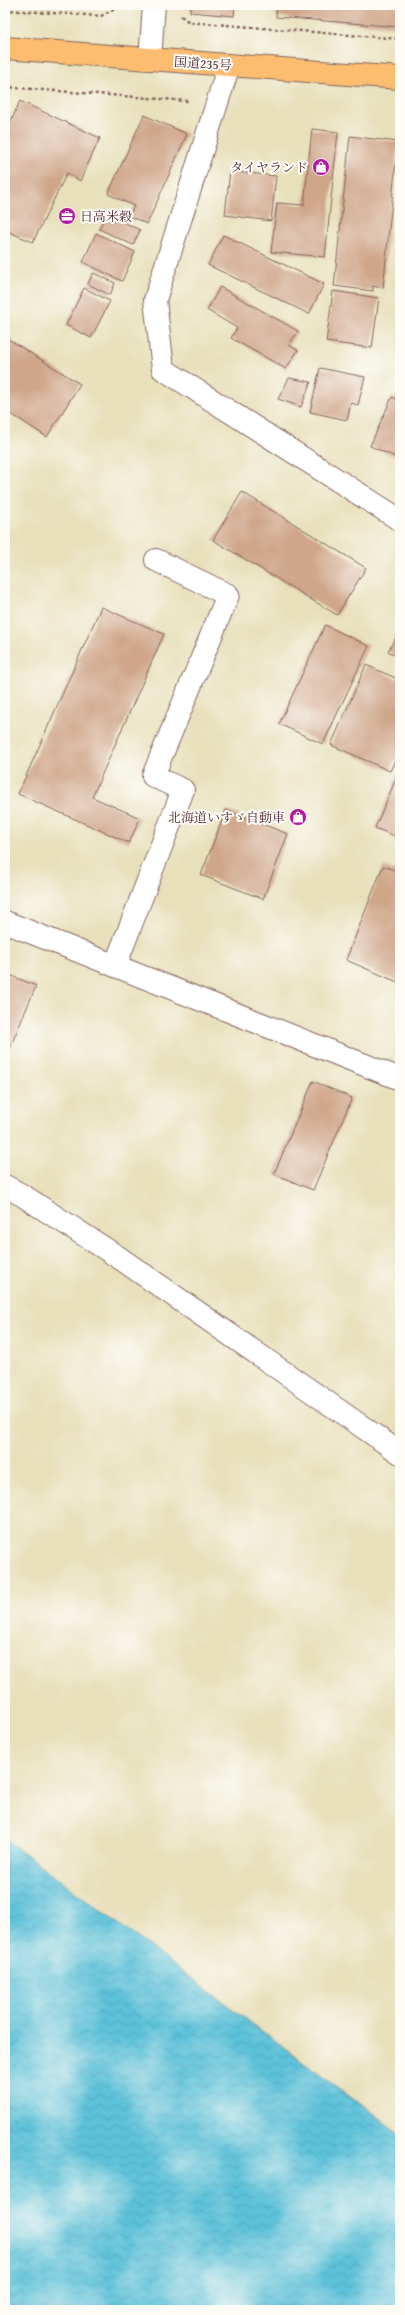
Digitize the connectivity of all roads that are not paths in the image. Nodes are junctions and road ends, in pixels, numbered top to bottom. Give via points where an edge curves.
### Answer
1 (154, 5) edge
2 (5, 48) edge
3 (150, 59) junction
4 (229, 65) junction
5 (400, 78) edge
6 (400, 520) edge
7 (156, 560) dead end
8 (5, 922) edge
9 (115, 966) junction
10 (400, 1079) edge
11 (5, 1186) edge
12 (400, 1454) edge

1 - 3 street
2 - 3 highway, 国道235号
3 - 4 highway, 国道235号
4 - 5 highway, 国道235号
4 - 6 street via 155,300 163,369
7 - 9 street via 228,595 154,776 183,790
8 - 9 street
9 - 10 street
11 - 12 street via 121,1259

